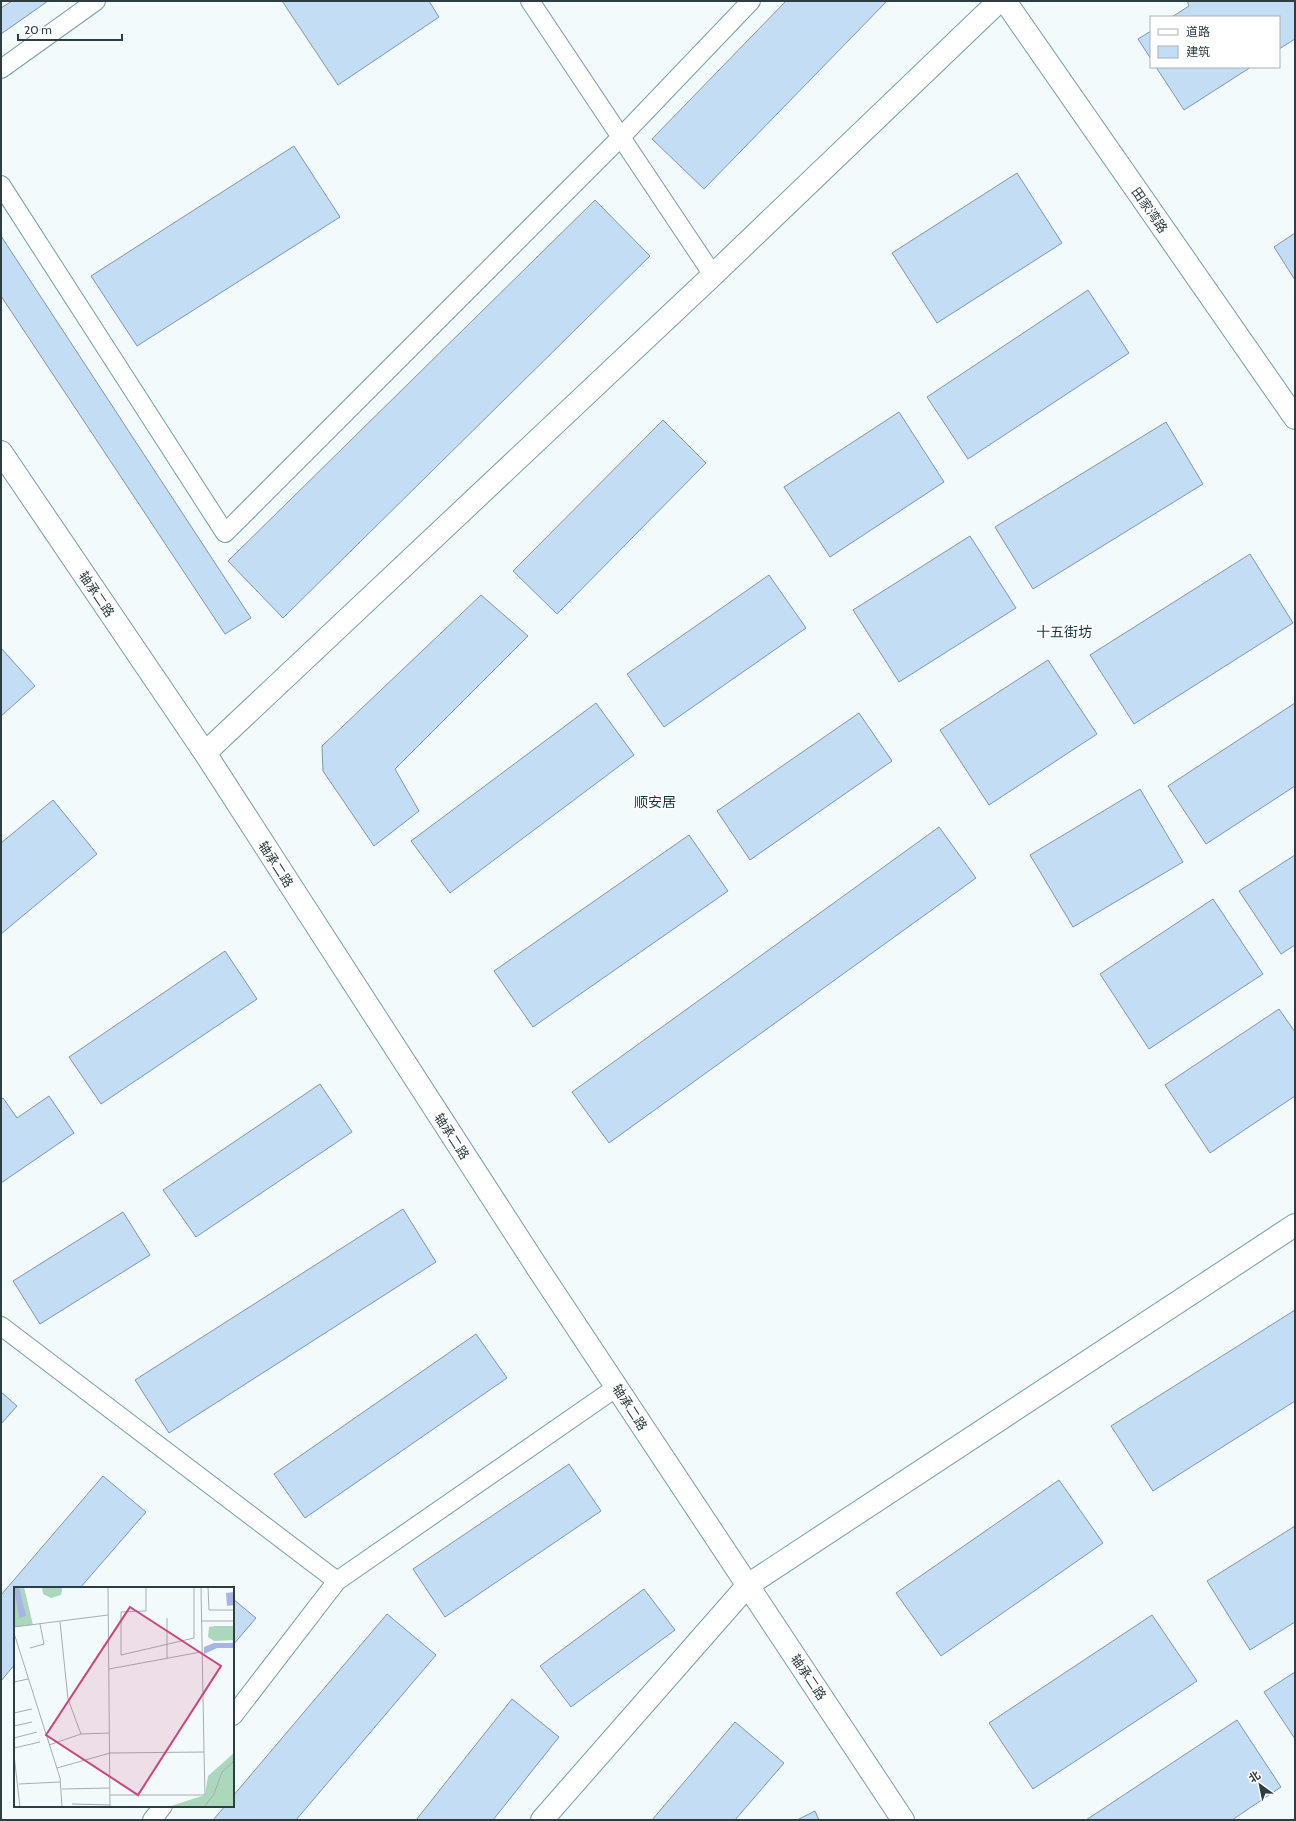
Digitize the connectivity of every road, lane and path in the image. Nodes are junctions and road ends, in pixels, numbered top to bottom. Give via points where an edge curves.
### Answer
1 (96, 1) edge
2 (530, 1) edge
3 (751, 1) edge
4 (999, 1) edge
5 (1005, 1) edge
6 (1, 69) edge
7 (621, 137) junction
8 (1, 185) edge
9 (713, 275) junction
10 (1295, 418) edge
11 (1, 452) edge
12 (204, 754) junction
13 (1295, 1225) edge
14 (1, 1326) edge
15 (617, 1387) junction
16 (337, 1581) junction
17 (748, 1585) junction
18 (234, 1715) edge
19 (162, 1807) edge
20 (152, 1820) edge
21 (542, 1820) edge
22 (903, 1820) edge

1 - 6 lane
2 - 7 lane
3 - 7 lane
4 - 9 street
5 - 10 street, 田家湾路
7 - 8 lane via 225,533
7 - 9 lane
9 - 12 street
11 - 12 street, 轴承二路
12 - 15 street, 轴承二路
13 - 17 street
14 - 16 lane
15 - 16 lane
15 - 17 street, 轴承二路
16 - 18 lane
17 - 21 street
17 - 22 street, 轴承二路
19 - 20 lane

